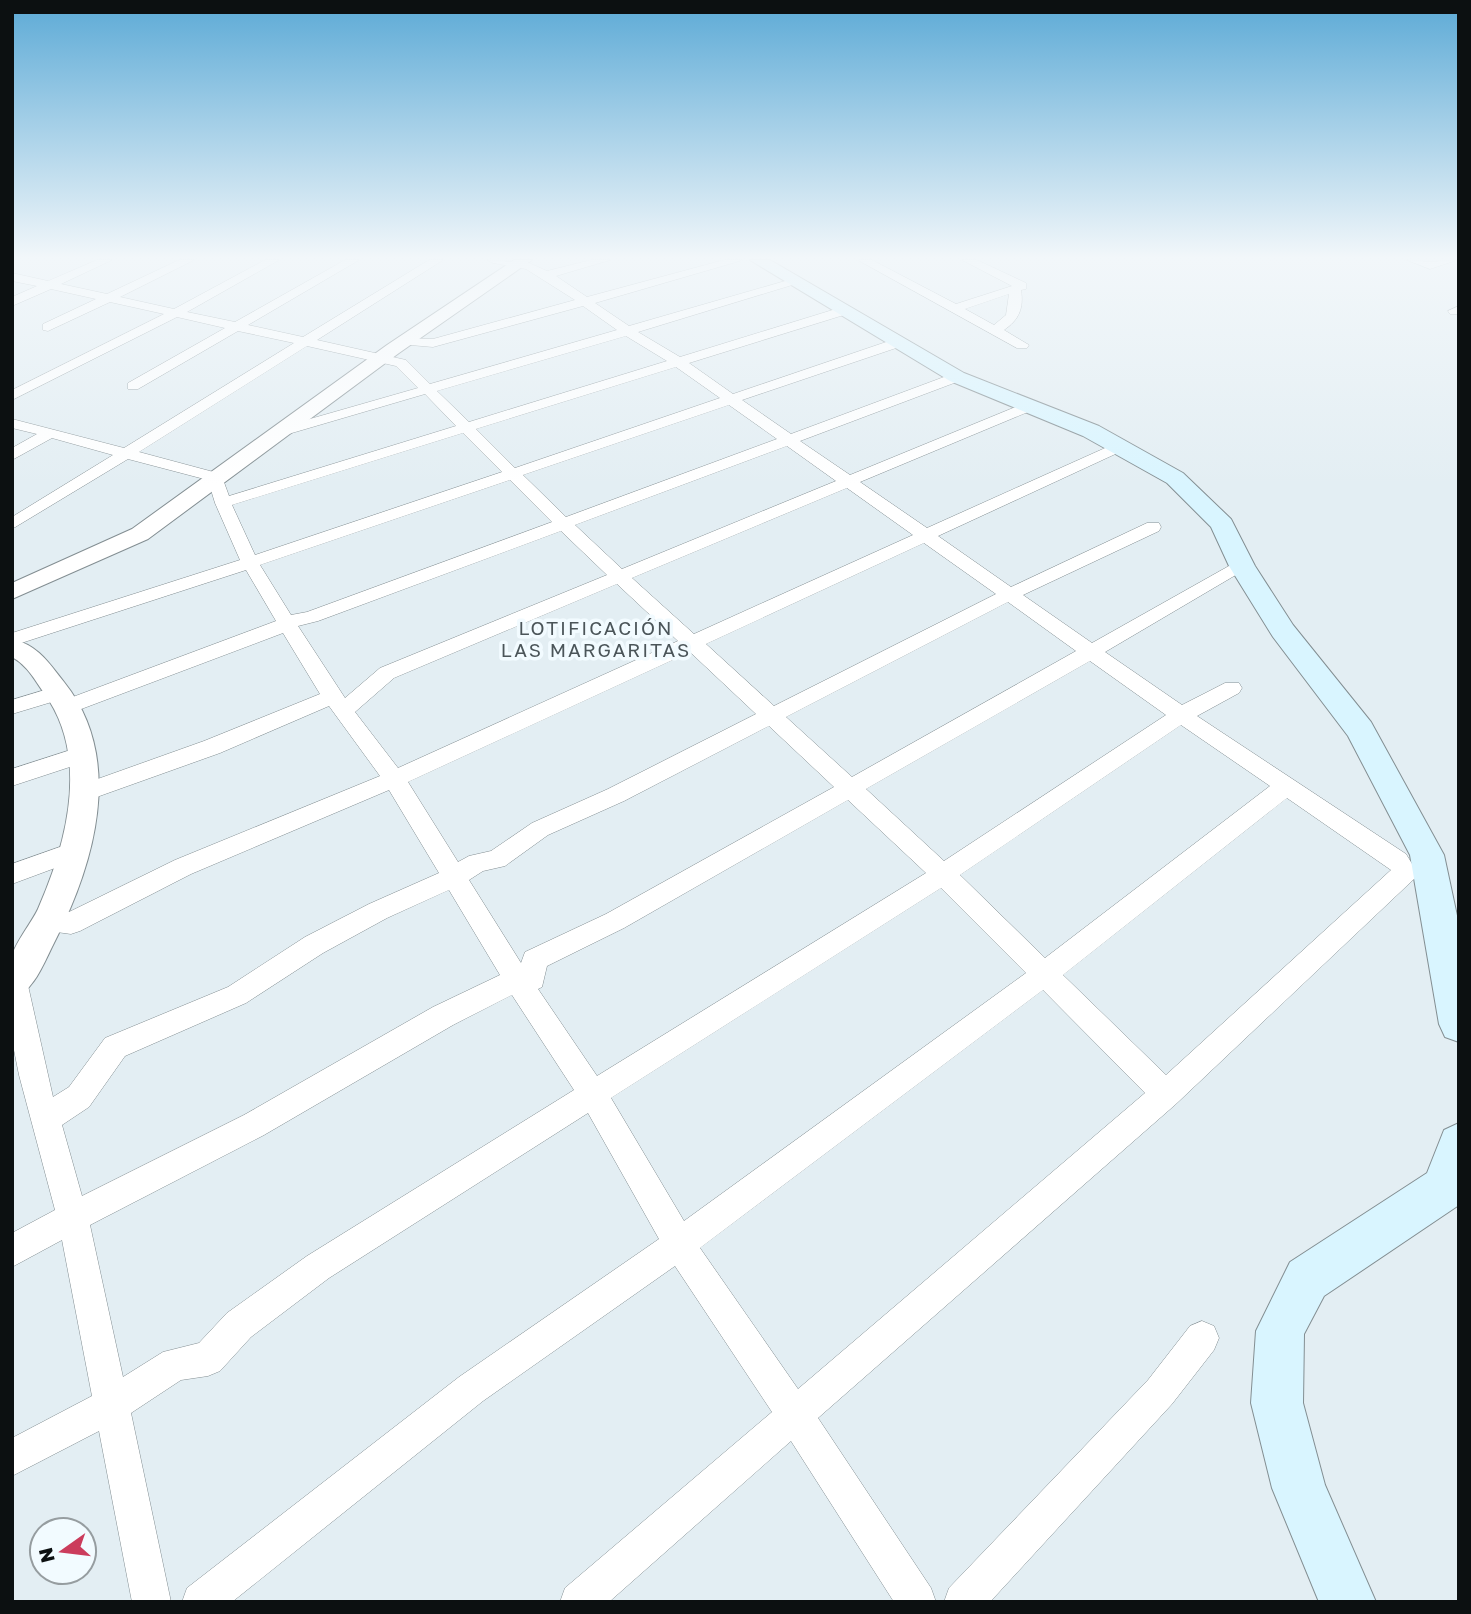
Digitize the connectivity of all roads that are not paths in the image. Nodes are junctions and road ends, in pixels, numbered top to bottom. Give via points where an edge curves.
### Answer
1 (132, 335) edge
2 (220, 335) edge
3 (283, 335) edge
4 (315, 335) edge
5 (419, 335) edge
6 (462, 335) edge
7 (608, 335) edge
8 (635, 335) edge
9 (764, 335) edge
10 (884, 335) edge
11 (1003, 335) edge
12 (307, 340) junction
13 (409, 342) junction
14 (897, 343) junction
15 (1022, 345) dead end
16 (384, 357) junction
17 (678, 362) junction
18 (957, 377) junction
19 (133, 386) dead end
20 (429, 389) junction
21 (12, 396) edge
22 (730, 399) junction
23 (1030, 407) junction
24 (12, 423) edge
25 (465, 427) junction
26 (280, 432) junction
27 (51, 433) junction
28 (788, 440) junction
29 (1119, 447) junction
30 (125, 453) junction
31 (12, 455) edge
32 (510, 472) junction
33 (849, 484) junction
34 (219, 490) junction
35 (562, 523) junction
36 (12, 524) edge
37 (1153, 527) dead end
38 (925, 535) junction
39 (250, 563) junction
40 (1242, 566) junction
41 (622, 576) junction
42 (12, 592) edge
43 (1008, 595) junction
44 (287, 622) junction
45 (12, 640) edge
46 (694, 641) junction
47 (12, 647) edge
48 (1089, 650) junction
49 (1232, 688) dead end
50 (64, 700) junction
51 (338, 704) junction
52 (12, 707) edge
53 (1181, 715) junction
54 (772, 716) junction
55 (83, 754) junction
56 (12, 778) edge
57 (394, 779) junction
58 (1286, 786) junction
59 (850, 788) junction
60 (86, 792) junction
61 (74, 851) junction
62 (12, 874) edge
63 (943, 874) junction
64 (453, 877) junction
65 (51, 922) junction
66 (1044, 974) junction
67 (517, 980) junction
68 (13, 982) edge
69 (1459, 1024) edge
70 (1166, 1094) junction
71 (594, 1096) junction
72 (46, 1118) junction
73 (1459, 1145) edge
74 (73, 1217) junction
75 (679, 1244) junction
76 (12, 1251) edge
77 (1202, 1338) dead end
78 (111, 1405) junction
79 (795, 1415) junction
80 (12, 1458) edge
81 (152, 1602) edge
82 (201, 1602) edge
83 (579, 1602) edge
84 (917, 1602) edge
85 (963, 1602) edge
86 (1348, 1602) edge

1 - 21 street
2 - 19 street
3 - 12 street
4 - 12 street
5 - 13 street
6 - 13 street via 433,343
7 - 20 street
8 - 17 street
9 - 17 street
10 - 14 main road
11 - 15 street
12 - 16 street
12 - 30 street
13 - 16 street
14 - 18 main road
14 - 22 street
16 - 20 street via 401,362
16 - 26 street
17 - 22 street
17 - 25 street
18 - 23 main road
18 - 28 street
20 - 25 street
20 - 26 street
22 - 28 street
22 - 32 street
23 - 29 main road
23 - 33 street
24 - 27 street
25 - 32 street
25 - 34 street
26 - 34 street
27 - 30 street
27 - 31 street
28 - 33 street
28 - 35 street
29 - 38 street
29 - 40 main road via 1174,478 1191,494 1222,524
30 - 34 street
30 - 36 street
32 - 35 street
32 - 39 street
33 - 38 street
33 - 41 street
34 - 39 street
34 - 42 street via 140,534
35 - 41 street
35 - 44 street
37 - 43 street
38 - 43 street
38 - 46 street
39 - 44 street
39 - 45 street
40 - 48 street
40 - 69 main road via 1283,631 1360,730 1427,855
41 - 46 street
41 - 51 street via 387,673
43 - 48 street
43 - 54 street
44 - 50 street via 186,664
44 - 51 street
46 - 54 street
46 - 57 street
47 - 50 street via 34,656
48 - 53 street
48 - 59 street
49 - 53 street
50 - 52 street
50 - 55 street
51 - 57 street
51 - 60 street via 282,716 212,747
53 - 58 street
53 - 63 street
54 - 59 street
54 - 64 street via 540,829 497,859 477,863
55 - 56 street
55 - 60 street
57 - 64 street
57 - 65 street via 183,867 71,923
58 - 66 street
58 - 70 street via 1398,861 1405,872
59 - 63 street
59 - 67 street via 615,921 534,960 533,979
60 - 61 street
61 - 62 street
61 - 65 street
63 - 66 street
63 - 71 street
64 - 67 street
64 - 72 street via 314,945 237,995 115,1048 79,1097
65 - 68 street
66 - 70 street
66 - 75 street
67 - 71 street
67 - 74 street via 397,1041 254,1125
68 - 72 street
70 - 79 street
71 - 75 street
71 - 78 street via 318,1267 239,1325 208,1359 175,1364
72 - 74 street
73 - 86 main road via 1444,1188 1307,1279 1280,1331 1277,1403 1299,1488
74 - 76 street
74 - 78 street
75 - 79 street
75 - 82 street via 471,1389
77 - 85 street via 1160,1392
78 - 80 street
78 - 81 street
79 - 83 street
79 - 84 street

